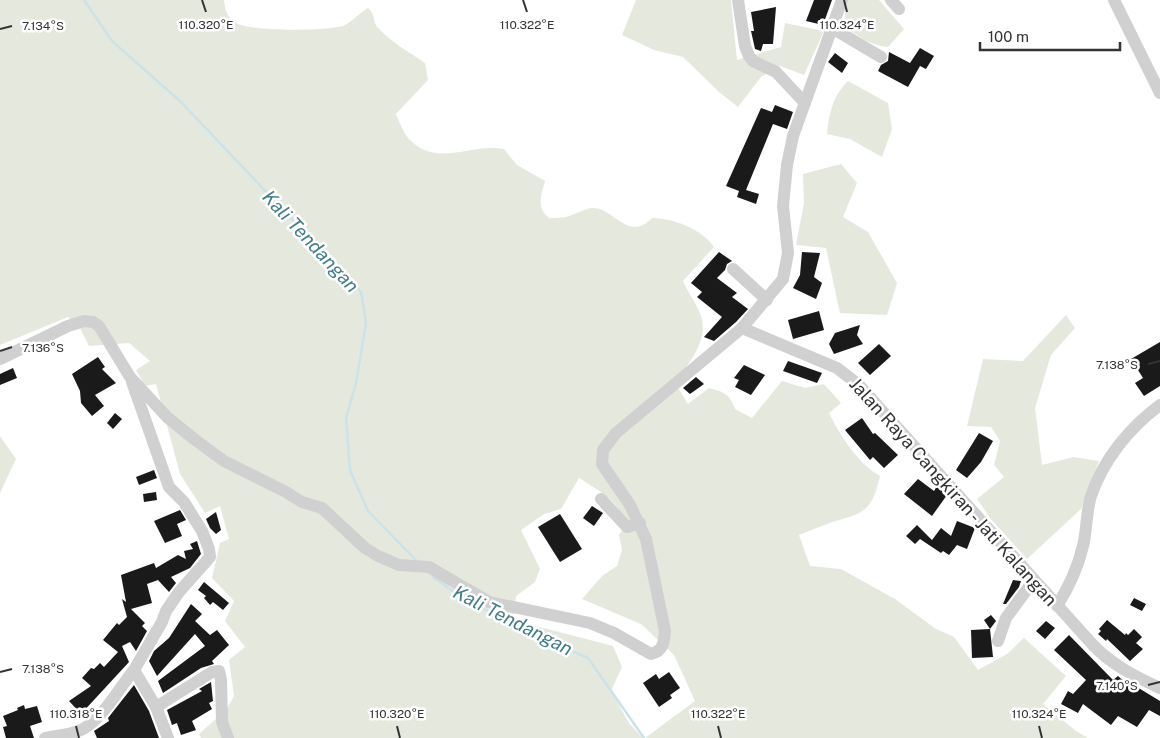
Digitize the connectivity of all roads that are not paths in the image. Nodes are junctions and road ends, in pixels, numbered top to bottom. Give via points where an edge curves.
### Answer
1 (738, 0) edge
2 (842, 0) edge
3 (1114, 0) edge
4 (832, 28) junction
5 (881, 57) dead end
6 (1160, 93) edge
7 (805, 103) junction
8 (733, 269) dead end
9 (767, 300) junction
10 (742, 328) junction
11 (0, 359) edge
12 (130, 377) junction
13 (1160, 405) edge
14 (601, 499) dead end
15 (640, 523) junction
16 (1034, 580) junction
17 (1058, 606) junction
18 (998, 641) dead end
19 (134, 670) junction
20 (1160, 688) edge
21 (156, 707) junction
22 (45, 738) edge
23 (168, 738) edge
24 (228, 738) edge

1 - 7 street via 749,56 776,72
2 - 4 street
3 - 6 street
4 - 5 street
4 - 7 street
7 - 9 street via 784,185 787,266 783,279
8 - 9 street
9 - 10 street
10 - 15 street via 616,433 603,450 602,464
10 - 16 street, Jalan Raya Cangkiran - Jati Kalangan via 805,354 847,375 859,385
11 - 12 street via 72,324 93,322 111,343
12 - 15 street via 167,416 224,461 302,502 322,508 378,556 399,565 424,568 489,602 590,623 651,654 661,650 665,632
12 - 19 street via 169,487 184,502 202,531 210,558 166,611
13 - 17 street via 1124,437 1100,476 1091,496 1083,546 1070,585
14 - 15 street via 627,527
16 - 17 street, Jalan Raya Cangkiran - Jati Kalangan
16 - 18 street via 1006,618
17 - 20 street, Jalan Raya Cangkiran - Jati Kalangan via 1109,660
19 - 21 street
19 - 22 street via 86,726
21 - 23 street
21 - 24 street via 212,672 219,671 222,722

